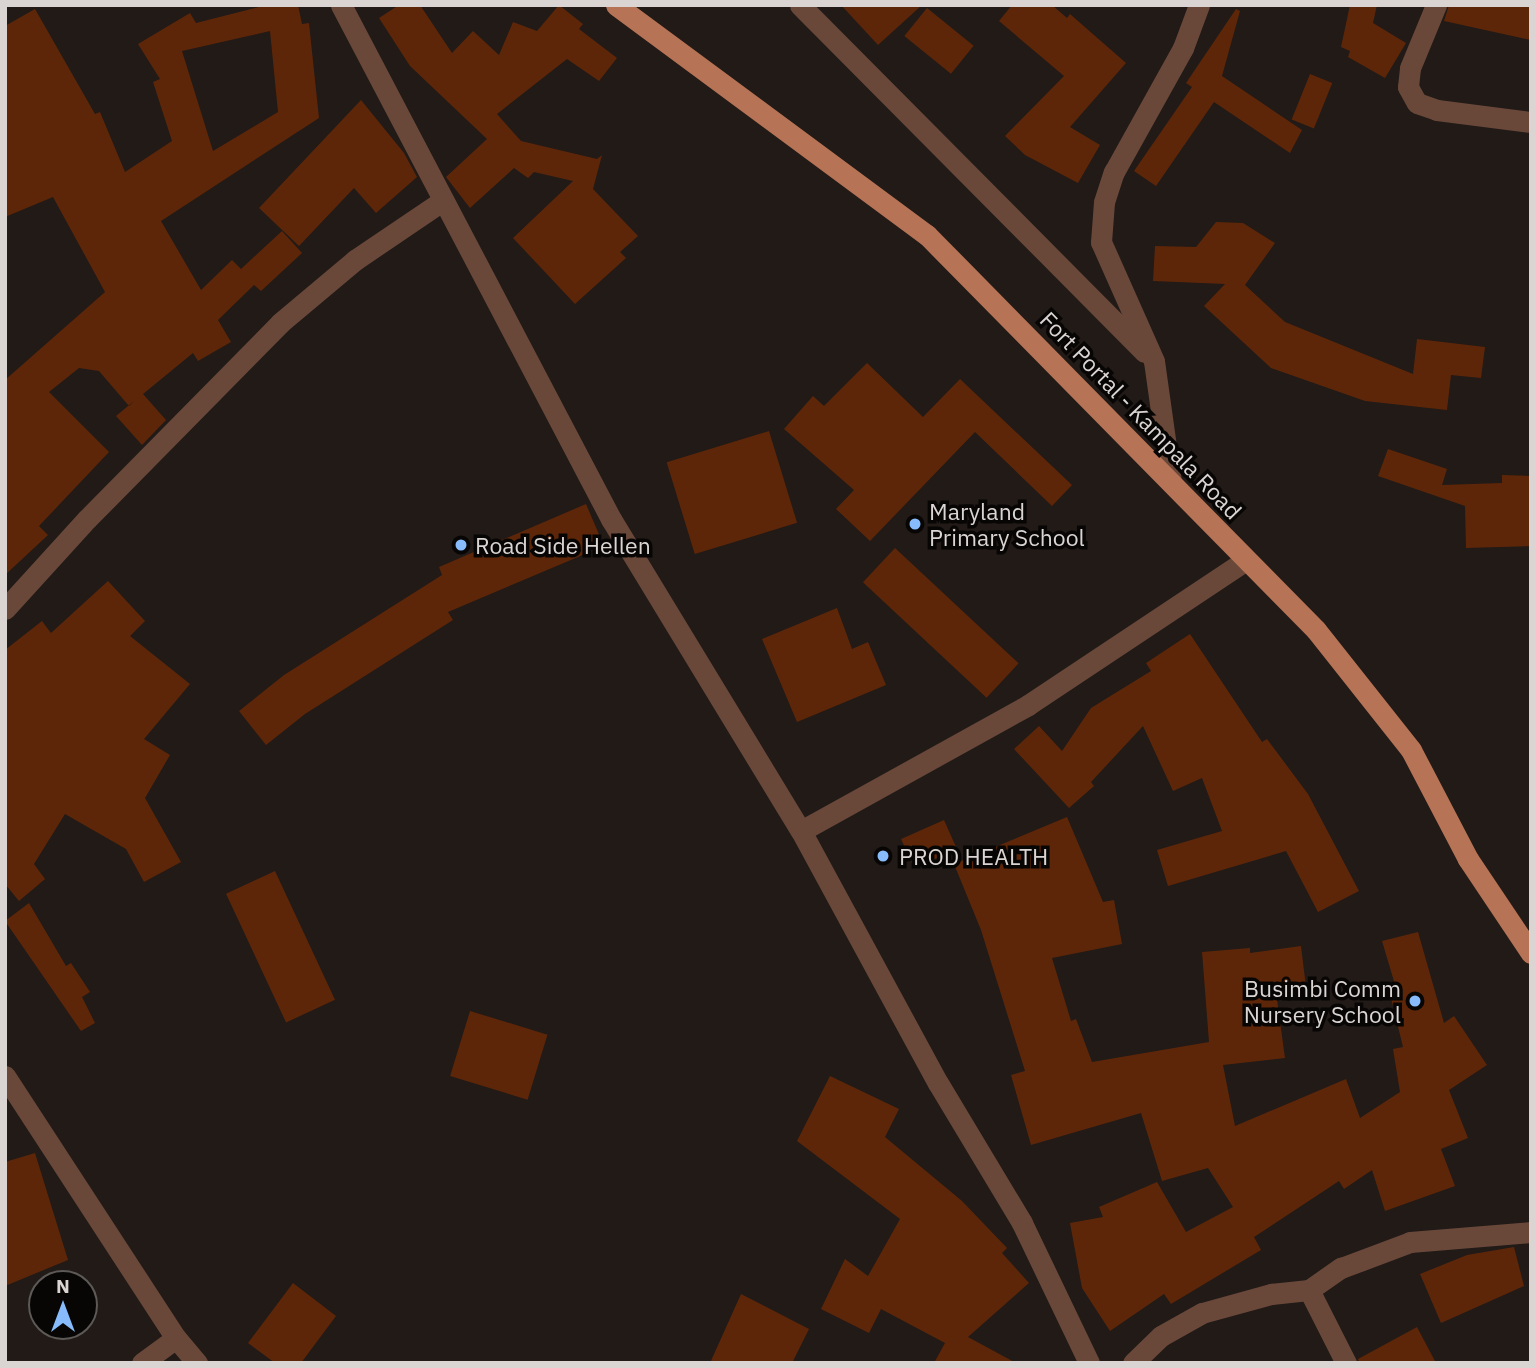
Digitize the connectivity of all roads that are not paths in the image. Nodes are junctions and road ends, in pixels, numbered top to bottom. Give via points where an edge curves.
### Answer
1 (341, 5) edge
2 (615, 5) edge
3 (800, 5) edge
4 (1199, 5) edge
5 (1436, 5) edge
6 (1531, 122) edge
7 (442, 201) junction
8 (1154, 361) junction
9 (1171, 482) junction
10 (1245, 561) junction
11 (5, 609) edge
12 (801, 831) junction
13 (1531, 953) edge
14 (5, 1076) edge
15 (1531, 1233) edge
16 (1309, 1290) junction
17 (176, 1338) junction
18 (142, 1363) edge
19 (197, 1363) edge
20 (1089, 1363) edge
21 (1133, 1363) edge
22 (1346, 1363) edge

1 - 7 street
2 - 9 main road, Fort Portal - Kampala Road via 928,235
3 - 8 street
4 - 8 street via 1183,48 1114,172 1104,202 1101,242
5 - 6 street via 1410,68 1408,87 1417,103 1437,110
7 - 11 street via 355,260 280,323
7 - 12 street via 611,519
8 - 9 street
9 - 10 main road, Fort Portal - Kampala Road
10 - 12 street via 1028,705
10 - 13 main road, Fort Portal - Kampala Road via 1316,630 1411,750 1468,859
12 - 20 street via 938,1083 1022,1223
14 - 17 street
15 - 16 street via 1410,1242 1341,1268
16 - 21 street via 1271,1294 1202,1313 1161,1336
16 - 22 street
17 - 18 street
17 - 19 street

